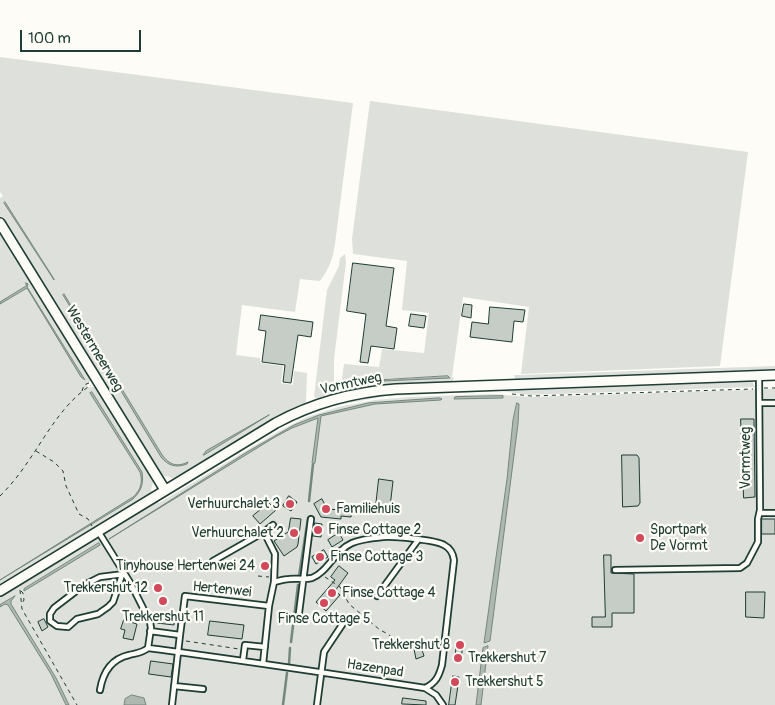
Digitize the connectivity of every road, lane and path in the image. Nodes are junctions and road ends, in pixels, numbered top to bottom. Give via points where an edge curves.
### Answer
1 (0, 223) edge
2 (775, 375) edge
3 (759, 376) junction
4 (93, 383) dead end
5 (763, 388) dead end
6 (775, 388) edge
7 (756, 389) dead end
8 (510, 394) dead end
9 (760, 403) junction
10 (775, 403) edge
11 (35, 451) junction
12 (165, 490) junction
13 (0, 496) edge
14 (760, 513) junction
15 (775, 513) edge
16 (311, 519) dead end
17 (273, 525) dead end
18 (95, 529) junction
19 (264, 532) junction
20 (418, 540) junction
21 (213, 561) dead end
22 (615, 570) dead end
23 (321, 573) junction
24 (123, 574) junction
25 (258, 576) dead end
26 (304, 579) junction
27 (274, 580) junction
28 (20, 590) dead end
29 (0, 591) edge
30 (377, 596) dead end
31 (269, 606) junction
32 (299, 613) dead end
33 (344, 622) dead end
34 (150, 631) junction
35 (180, 638) junction
36 (420, 646) dead end
37 (265, 647) junction
38 (148, 648) junction
39 (245, 650) junction
40 (179, 652) junction
41 (243, 660) junction
42 (263, 664) junction
43 (321, 673) junction
44 (174, 686) junction
45 (425, 688) junction
46 (203, 689) dead end
47 (100, 690) dead end
48 (77, 705) edge
49 (172, 705) edge
50 (317, 705) edge
51 (442, 705) edge

1 - 12 street, Westermeerweg
2 - 3 street, Vormtweg
3 - 9 lane, Vormtweg
3 - 12 street, Vormtweg via 412,389 359,394 319,404 283,419
4 - 11 path via 58,417
5 - 6 path
7 - 8 path
9 - 10 lane
9 - 14 lane, Vormtweg
11 - 13 path
11 - 18 path via 63,471 79,514
12 - 18 street, Vormtweg
14 - 15 lane
14 - 22 lane, Vormtweg via 758,542 743,567
16 - 26 lane
17 - 19 lane
18 - 24 lane
18 - 29 street, Vormtweg
19 - 21 lane
19 - 27 lane via 275,554
20 - 23 lane via 384,537 359,541 347,546
20 - 30 lane
20 - 45 lane via 446,546 453,553 454,560 442,665 439,676
23 - 26 lane
23 - 36 path via 340,587 349,604 380,630 399,644
24 - 24 lane via 100,577 84,585 54,608 50,621 57,626 68,627 81,617 100,613 113,602
24 - 34 lane via 150,622
25 - 27 path
26 - 27 lane
26 - 32 lane
27 - 31 lane
28 - 48 path via 21,605
31 - 35 lane, Hertenwei via 185,596
31 - 37 lane
33 - 43 lane via 324,652
34 - 35 lane
34 - 38 lane
35 - 39 path
35 - 40 lane
37 - 39 lane via 245,645
37 - 42 lane
38 - 40 lane, Hazenpad
38 - 47 lane via 142,653 120,657 111,664
39 - 41 lane
40 - 41 lane, Hazenpad
40 - 44 lane
41 - 42 lane, Hazenpad
42 - 43 lane, Hazenpad
43 - 45 lane, Hazenpad
43 - 50 lane
44 - 46 lane
44 - 49 lane
45 - 51 lane via 436,695

